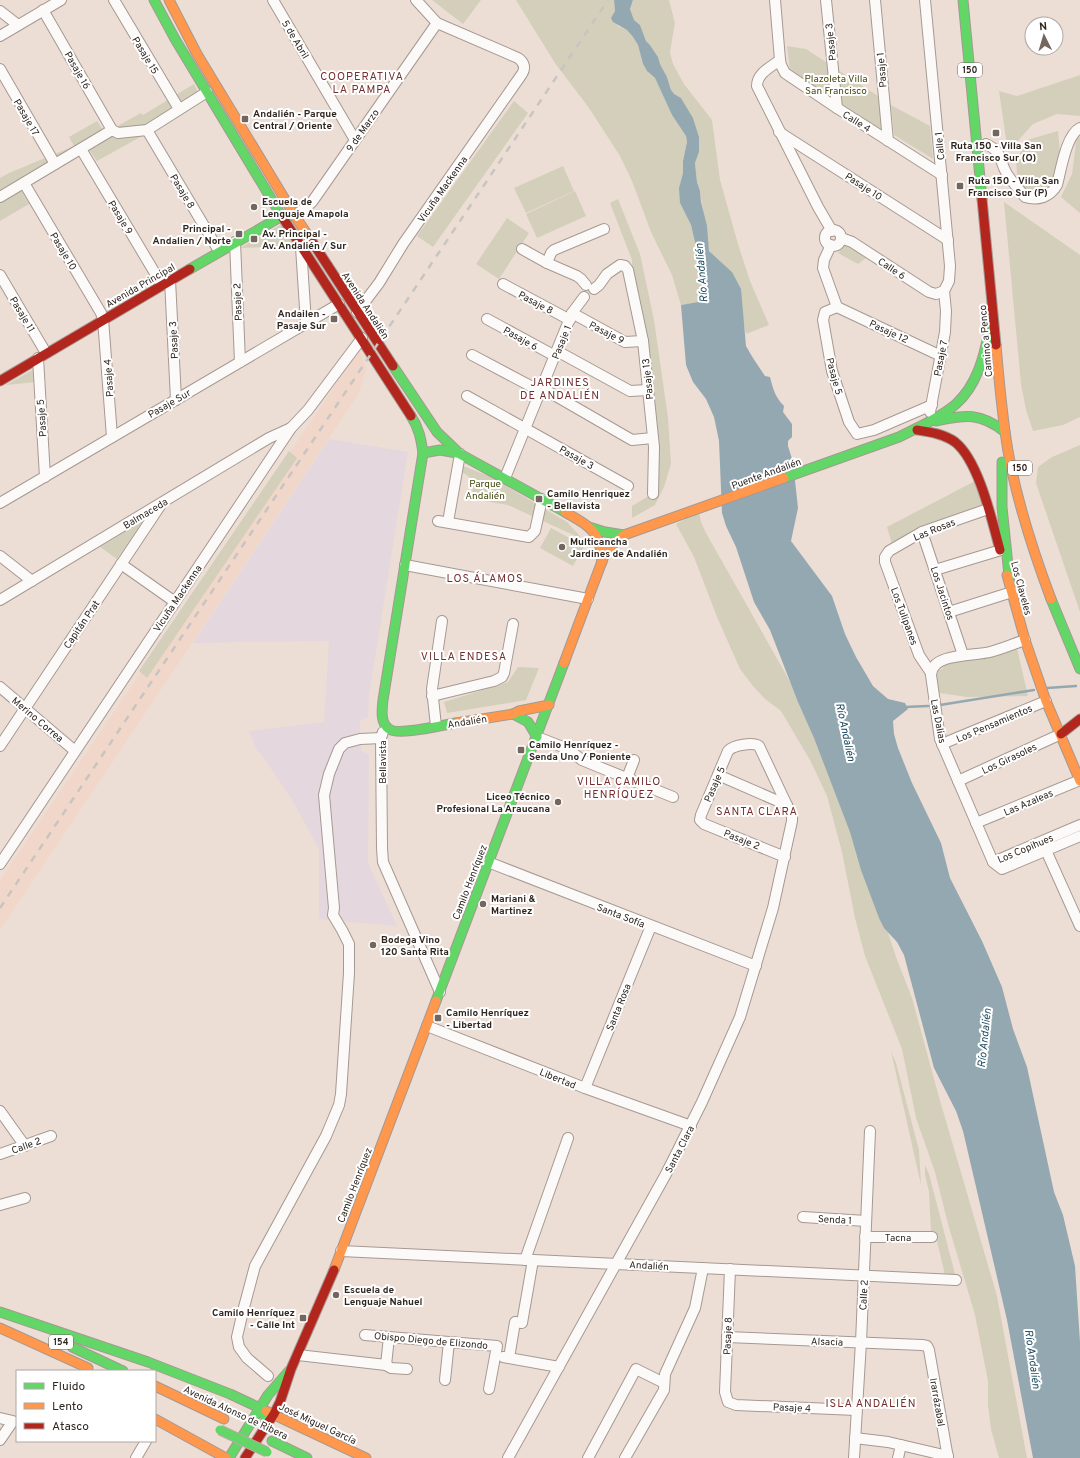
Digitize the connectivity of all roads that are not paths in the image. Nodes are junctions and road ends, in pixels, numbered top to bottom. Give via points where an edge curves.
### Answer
1 (61, 0) edge
2 (114, 0) edge
3 (154, 0) edge
4 (169, 0) edge
5 (273, 0) edge
6 (416, 0) edge
7 (775, 0) edge
8 (826, 0) edge
9 (875, 0) edge
10 (925, 0) edge
11 (963, 0) edge
12 (973, 7) dead end
13 (43, 10) junction
14 (0, 11) edge
15 (437, 23) junction
16 (18, 25) junction
17 (0, 36) edge
18 (780, 60) junction
19 (0, 69) edge
20 (207, 92) junction
21 (837, 108) junction
22 (179, 109) junction
23 (1080, 128) edge
24 (112, 130) junction
25 (147, 130) junction
26 (780, 132) junction
27 (355, 140) junction
28 (888, 140) junction
29 (986, 144) junction
30 (81, 149) junction
31 (55, 164) junction
32 (942, 175) junction
33 (24, 183) junction
34 (0, 197) edge
35 (282, 216) junction
36 (295, 216) junction
37 (604, 228) dead end
38 (832, 231) junction
39 (841, 238) junction
40 (948, 240) junction
41 (235, 242) junction
42 (830, 245) junction
43 (301, 246) junction
44 (522, 249) dead end
45 (219, 251) junction
46 (547, 263) junction
47 (0, 275) edge
48 (166, 283) junction
49 (503, 284) dead end
50 (590, 287) junction
51 (944, 291) junction
52 (339, 304) junction
53 (837, 307) junction
54 (992, 308) junction
55 (357, 312) junction
56 (571, 317) junction
57 (104, 319) junction
58 (486, 319) dead end
59 (306, 323) junction
60 (362, 338) junction
61 (643, 341) junction
62 (1006, 349) dead end
63 (556, 354) junction
64 (472, 355) dead end
65 (42, 356) junction
66 (941, 356) junction
67 (240, 362) junction
68 (0, 381) edge
69 (541, 390) junction
70 (648, 390) junction
71 (467, 396) dead end
72 (176, 400) junction
73 (932, 405) junction
74 (1012, 417) dead end
75 (928, 423) junction
76 (291, 428) junction
77 (525, 428) junction
78 (917, 430) junction
79 (1005, 432) junction
80 (112, 437) junction
81 (653, 438) junction
82 (423, 453) junction
83 (460, 454) junction
84 (45, 477) junction
85 (504, 478) junction
86 (628, 486) dead end
87 (653, 494) dead end
88 (542, 499) junction
89 (0, 503) edge
90 (162, 503) junction
91 (988, 509) junction
92 (589, 527) junction
93 (640, 529) joint
94 (922, 532) junction
95 (624, 535) junction
96 (1000, 550) junction
97 (0, 556) edge
98 (885, 557) joint
99 (602, 562) junction
100 (121, 564) junction
101 (405, 565) junction
102 (935, 570) junction
103 (32, 581) junction
104 (1011, 588) junction
105 (0, 600) edge
106 (588, 600) junction
107 (175, 602) junction
108 (949, 612) junction
109 (442, 621) dead end
110 (513, 624) dead end
111 (1025, 640) junction
112 (1080, 645) edge
113 (963, 655) junction
114 (1080, 669) edge
115 (931, 673) junction
116 (0, 687) edge
117 (432, 696) junction
118 (1046, 701) junction
119 (549, 705) junction
120 (25, 709) junction
121 (513, 714) junction
122 (1080, 719) edge
123 (436, 726) junction
124 (386, 727) junction
125 (1061, 734) junction
126 (537, 737) junction
127 (381, 738) junction
128 (942, 744) junction
129 (0, 746) edge
130 (75, 752) junction
131 (634, 760) dead end
132 (718, 775) junction
133 (627, 778) junction
134 (1080, 780) edge
135 (958, 781) junction
136 (673, 797) dead end
137 (787, 805) junction
138 (700, 820) joint
139 (976, 823) junction
140 (1080, 825) edge
141 (1080, 836) edge
142 (1044, 846) junction
143 (785, 857) junction
144 (488, 862) junction
145 (993, 862) joint
146 (0, 864) edge
147 (651, 926) junction
148 (1080, 926) edge
149 (756, 966) junction
150 (440, 992) junction
151 (427, 1026) junction
152 (585, 1088) junction
153 (0, 1110) edge
154 (691, 1126) junction
155 (870, 1131) dead end
156 (51, 1136) dead end
157 (568, 1138) dead end
158 (25, 1146) junction
159 (0, 1154) edge
160 (25, 1198) dead end
161 (0, 1205) edge
162 (803, 1217) dead end
163 (866, 1221) junction
164 (865, 1237) junction
165 (932, 1237) dead end
166 (341, 1251) junction
167 (529, 1260) junction
168 (617, 1264) junction
169 (703, 1268) junction
170 (730, 1269) junction
171 (863, 1276) junction
172 (956, 1280) dead end
173 (0, 1313) edge
174 (0, 1328) edge
175 (365, 1335) dead end
176 (389, 1337) junction
177 (727, 1337) junction
178 (449, 1342) junction
179 (860, 1342) junction
180 (927, 1346) joint
181 (496, 1351) junction
182 (298, 1355) junction
183 (509, 1358) junction
184 (386, 1365) junction
185 (559, 1367) junction
186 (291, 1369) junction
187 (407, 1369) dead end
188 (72, 1370) edge
189 (91, 1370) edge
190 (121, 1370) edge
191 (268, 1376) dead end
192 (445, 1380) dead end
193 (664, 1383) junction
194 (156, 1386) edge
195 (489, 1390) dead end
196 (728, 1402) joint
197 (260, 1408) junction
198 (856, 1410) junction
199 (274, 1414) junction
200 (0, 1418) edge
201 (156, 1420) edge
202 (266, 1426) junction
203 (216, 1428) dead end
204 (855, 1438) junction
205 (0, 1440) edge
206 (145, 1442) edge
207 (200, 1444) junction
208 (901, 1445) junction
209 (236, 1448) junction
210 (270, 1454) dead end
211 (948, 1457) edge
212 (136, 1458) edge
213 (210, 1458) edge
214 (226, 1458) edge
215 (230, 1458) edge
216 (237, 1458) edge
217 (246, 1458) edge
218 (307, 1458) edge
219 (366, 1458) edge
220 (508, 1458) edge
221 (588, 1458) edge
222 (625, 1458) edge
223 (854, 1458) edge
224 (898, 1458) edge

1 - 13 street
2 - 22 street, Pasaje 15
3 - 20 main road
4 - 36 main road, Avenida Andalién via 198,54
5 - 27 street, 5 de Abril
6 - 15 street
7 - 18 street
8 - 21 street, Pasaje 3
9 - 28 street, Pasaje 1
10 - 32 street, Calle 1
11 - 54 main road, Camino a Penco / 150
12 - 29 main road, Camino a Penco / 150
13 - 16 street
13 - 24 street, Pasaje 16
14 - 16 street
15 - 27 street, 9 de Marzo
15 - 55 street, Vicuña Mackenna via 518,58 524,65 522,74
16 - 17 street
18 - 21 street, Calle 4 via 788,76
18 - 26 street via 761,74 757,82
19 - 31 street, Pasaje 17
20 - 22 street
20 - 35 main road
21 - 28 street, Calle 4
22 - 25 street
23 - 29 street via 1068,142 1057,185 1045,197 1037,199 1025,197 1006,172 1000,155
24 - 25 street via 118,133
24 - 30 street
25 - 45 street, Pasaje 8
26 - 38 street
26 - 40 street, Pasaje 10
27 - 36 street, 9 de Marzo via 312,202
28 - 32 street, Calle 4
29 - 62 main road, Camino a Penco / 150
30 - 31 street
30 - 48 street, Pasaje 9
31 - 33 street
32 - 40 street, Calle 1
33 - 34 street
33 - 57 street, Pasaje 10
35 - 36 main road, Avenida Principal
35 - 41 main road, Avenida Principal
35 - 43 main road
36 - 55 main road, Avenida Andalién
37 - 46 street via 554,250
38 - 39 street, Calle 6 via 837,232
38 - 42 street via 826,237
39 - 42 street via 838,245
39 - 51 street, Calle 6 via 852,242 929,292 936,294
40 - 51 street, Calle 1 via 950,271
41 - 45 main road, Avenida Principal
41 - 67 street, Pasaje 2
42 - 53 street via 823,268
43 - 52 main road
43 - 59 street
44 - 46 street
45 - 48 main road, Avenida Principal
46 - 50 street via 577,276
47 - 65 street, Pasaje 11
48 - 57 main road, Avenida Principal
48 - 72 street, Pasaje 3
49 - 56 street, Pasaje 8
50 - 56 street, Pasaje 1 via 594,293 592,297 584,297
50 - 61 street, Pasaje 13 via 599,285 603,278 620,265 625,266
51 - 66 street, Pasaje 7 via 946,322
52 - 59 street, Pasaje Sur
52 - 60 main road
53 - 66 street, Pasaje 12
53 - 73 street, Pasaje 5 via 825,312 823,320 832,371 849,422 857,434 874,430
54 - 75 main road via 985,353 977,376 955,404
54 - 79 main road, Camino a Penco / 150
55 - 83 main road, Avenida Andalién via 437,432
56 - 61 street, Pasaje 9 via 625,342
56 - 63 street, Pasaje 1
57 - 65 main road, Avenida Principal
57 - 80 street, Pasaje 4
58 - 63 street, Pasaje 6
59 - 67 street, Pasaje Sur
60 - 76 street, Vicuña Mackenna via 308,410
60 - 82 main road via 417,425
61 - 70 street, Pasaje 13
63 - 69 street, Pasaje 1
63 - 70 street via 630,391
64 - 69 street
65 - 68 main road, Avenida Principal
65 - 84 street, Pasaje 5
66 - 73 street, Pasaje 7
67 - 72 street, Pasaje Sur
69 - 77 street, Pasaje 1
69 - 81 street via 632,440
70 - 81 street, Pasaje 13
71 - 77 street
72 - 80 street, Pasaje Sur
73 - 75 street, Pasaje 7
74 - 112 main road, 150 via 1033,522 1057,592
75 - 78 main road
75 - 79 main road via 975,415 988,419
76 - 90 street, Balmaceda via 269,438
76 - 107 street, Vicuña Mackenna
77 - 85 street, Pasaje 1
77 - 86 street, Pasaje 3
78 - 91 main road, Los Claveles via 942,435 956,442 965,451 978,475
78 - 93 main road, Puente Andalién
79 - 104 main road via 1001,491
79 - 114 main road, Camino a Penco / 150 via 1014,482 1030,540 1048,593
80 - 84 street, Pasaje Sur
81 - 87 street, Pasaje 13
82 - 83 main road via 438,449
82 - 101 main road, Bellavista
83 - 85 main road, Avenida Andalién
83 - 88 street via 443,521 529,537 535,531
84 - 89 street, Pasaje Sur
85 - 88 main road, Avenida Andalién
88 - 92 main road, Avenida Andalién
90 - 100 street, Capitán Prat
90 - 103 street, Balmaceda
91 - 94 street, Las Rosas
91 - 96 main road, Los Claveles
92 - 95 main road
92 - 99 main road, Avenida Andalién via 599,542
93 - 95 main road, Camilo Henríquez
94 - 98 street, Las Rosas via 889,551
94 - 102 street, Los Jacintos
95 - 99 main road, Camilo Henríquez via 612,545
96 - 102 street
96 - 104 main road, Los Claveles
97 - 103 street
98 - 115 street, Los Tulipanes via 919,655
99 - 106 main road, Camilo Henríquez
100 - 107 street
100 - 120 street, Capitán Prat
101 - 106 street
101 - 124 main road, Bellavista via 382,707
102 - 108 street, Los Jacintos
103 - 105 street, Balmaceda
104 - 108 street
104 - 111 main road, Los Claveles
106 - 119 main road, Camilo Henríquez
107 - 130 street, Vicuña Mackenna
108 - 113 street, Los Jacintos
109 - 117 street
110 - 117 street via 506,669 502,677
111 - 113 street via 987,653
111 - 118 main road, Los Claveles
113 - 115 street via 941,661 934,666
115 - 128 street, Las Dalias
116 - 120 street, Merino Correa
117 - 123 street
118 - 125 main road, Los Claveles
118 - 128 street, Los Pensamientos
119 - 121 main road, Andalién
119 - 126 main road, Camilo Henríquez
120 - 129 street, Capitán Prat
120 - 130 street, Merino Correa
121 - 123 main road, Andalién
121 - 126 main road via 529,723
122 - 125 main road
123 - 124 main road, Andalién via 397,732
124 - 127 street, Bellavista
125 - 134 main road, Los Claveles
125 - 135 street, Los Girasoles
126 - 133 street via 568,749 582,760
126 - 144 main road, Camilo Henríquez
127 - 150 street, Bellavista via 384,862
127 - 191 street via 345,743 339,749 324,795 333,915 349,944 341,1094 326,1136 256,1266 243,1311 237,1337 239,1347 254,1366
128 - 135 street, Las Dalias
130 - 146 street, Vicuña Mackenna
131 - 133 street
132 - 137 street
132 - 137 street, Pasaje 5 via 731,748 758,744
132 - 138 street, Pasaje 5
133 - 136 street
134 - 139 street, Las Azaleas
135 - 139 street, Las Dalias
137 - 143 street, Santa Clara via 792,816 792,826
138 - 143 street, Pasaje 2 via 704,824
139 - 145 street, Las Dalias
140 - 142 street, Los Copihues
141 - 142 street, Los Copihues
142 - 145 street, Los Copihues
142 - 148 street
143 - 149 street, Santa Clara
144 - 147 street, Santa Sofía
144 - 150 main road, Camilo Henríquez
147 - 149 street, Santa Sofía
147 - 152 street, Santa Rosa
149 - 154 street, Santa Clara via 738,1023
150 - 151 main road, Camilo Henríquez
151 - 152 street, Libertad
151 - 166 main road, Camilo Henríquez
152 - 154 street, Libertad
153 - 158 street
154 - 168 street, Santa Clara
155 - 163 street, Calle 2
156 - 158 street, Calle 2
157 - 167 street
158 - 159 street, Calle 2
160 - 161 street
162 - 163 street, Senda 1
163 - 164 street, Calle 2
164 - 165 street, Tacna
164 - 171 street, Calle 2
166 - 167 street, Andalién
166 - 182 main road, Camilo Henríquez
167 - 168 street, Andalién
167 - 183 street via 522,1323 515,1322
168 - 169 street, Andalién
168 - 185 street, Santa Clara
169 - 170 street, Andalién
169 - 193 street via 695,1308 665,1374
170 - 171 street, Andalién
170 - 177 street, Pasaje 8
171 - 172 street, Andalién
171 - 179 street, Calle 2
173 - 190 main road, 154
173 - 197 main road, José Miguel García via 148,1362
174 - 188 main road
174 - 189 main road, 154
175 - 176 street, Obispo Diego de Elizondo
176 - 178 street, Obispo Diego de Elizondo
176 - 184 street
177 - 179 street, Alsacia
177 - 196 street, Pasaje 8 via 725,1392
178 - 181 street, Obispo Diego de Elizondo
178 - 192 street
179 - 180 street, Alsacia
179 - 198 street, Calle 2
180 - 211 street, Irarrázabal
181 - 183 street, Obispo Diego de Elizondo
181 - 195 street
182 - 184 street
182 - 186 main road, Camilo Henríquez
183 - 185 street, Obispo Diego de Elizondo
184 - 187 street via 391,1368
185 - 220 street, Santa Clara
186 - 197 main road, Camilo Henríquez
186 - 199 main road, Camilo Henríquez
193 - 221 street via 636,1369
193 - 222 street via 664,1390
194 - 218 main road, Avenida Alonso de Ribera
196 - 198 street, Pasaje 4 via 736,1405
197 - 199 main road, José Miguel García
197 - 202 main road via 266,1417
197 - 209 main road, Camilo Henríquez
198 - 204 street, Calle 2
199 - 202 main road, Camilo Henríquez
199 - 219 main road, José Miguel García
200 - 205 street via 13,1421
201 - 207 main road
202 - 217 main road, Camilo Henríquez
203 - 210 main road, bridge
204 - 208 street
204 - 223 street, Calle 2
206 - 212 street
207 - 213 main road
207 - 214 main road
208 - 211 street
208 - 224 street
209 - 215 main road, Camilo Henríquez
209 - 216 main road

